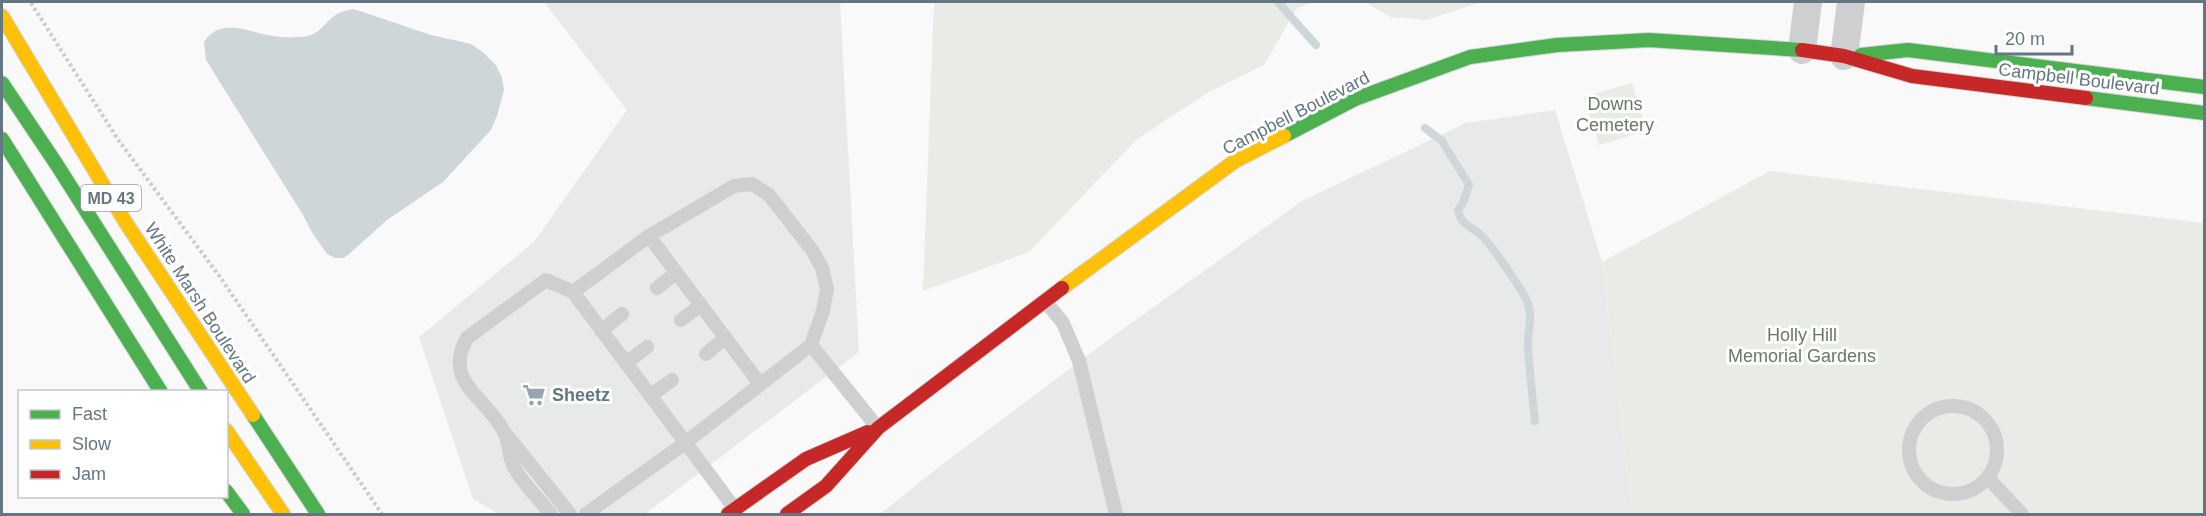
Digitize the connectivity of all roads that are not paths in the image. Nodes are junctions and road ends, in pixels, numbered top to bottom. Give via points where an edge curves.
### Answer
1 (1808, 2) edge
2 (1851, 2) edge
3 (2, 16) edge
4 (1802, 50) junction
5 (1844, 56) junction
6 (2, 83) edge
7 (2205, 87) edge
8 (2205, 112) edge
9 (2, 139) edge
10 (649, 236) junction
11 (676, 273) junction
12 (657, 288) dead end
13 (573, 292) junction
14 (1045, 301) junction
15 (701, 305) junction
16 (622, 314) dead end
17 (681, 320) dead end
18 (601, 331) junction
19 (725, 338) junction
20 (811, 345) junction
21 (647, 347) dead end
22 (706, 354) dead end
23 (626, 363) junction
24 (672, 380) dead end
25 (760, 384) junction
26 (160, 390) edge
27 (200, 390) edge
28 (650, 396) junction
29 (878, 428) junction
30 (505, 432) junction
31 (228, 433) edge
32 (685, 442) junction
33 (1988, 478) junction
34 (228, 494) edge
35 (731, 512) edge
36 (243, 514) edge
37 (283, 514) edge
38 (318, 514) edge
39 (550, 514) edge
40 (570, 514) edge
41 (586, 514) edge
42 (788, 514) edge
43 (1116, 514) edge
44 (2022, 514) edge

1 - 4 street
2 - 5 street
3 - 38 street, White Marsh Boulevard / MD 43 via 126,223
4 - 5 street, Campbell Boulevard
4 - 14 street, Campbell Boulevard via 1649,40 1557,45 1470,57 1355,99 1235,161
5 - 7 street, Campbell Boulevard via 1908,50
5 - 8 street, Campbell Boulevard via 1912,76
6 - 27 street
9 - 26 street
10 - 11 lane
10 - 13 lane
10 - 20 lane via 734,186 752,184 769,195 822,268 827,289
11 - 12 lane
11 - 15 lane
13 - 18 lane
13 - 30 lane via 546,280 467,338 460,351 458,367 462,378
14 - 29 street, Campbell Boulevard
14 - 43 lane via 1063,323 1079,361
15 - 17 lane
15 - 19 lane
16 - 18 lane
18 - 23 lane
19 - 22 lane
19 - 25 lane
20 - 25 lane
20 - 29 lane
21 - 23 lane
23 - 28 lane
24 - 28 lane
25 - 32 lane
28 - 32 lane
29 - 35 street, Campbell Boulevard via 806,459
29 - 42 street, Campbell Boulevard via 826,486
30 - 39 lane via 515,469
30 - 40 lane
31 - 37 street
32 - 35 lane
32 - 41 lane
33 - 33 lane via 1958,495 1934,491 1922,483 1908,454 1910,436 1917,423 1926,414 1947,406 1970,409 1983,417 1997,443 1997,457
33 - 44 lane
34 - 36 street

